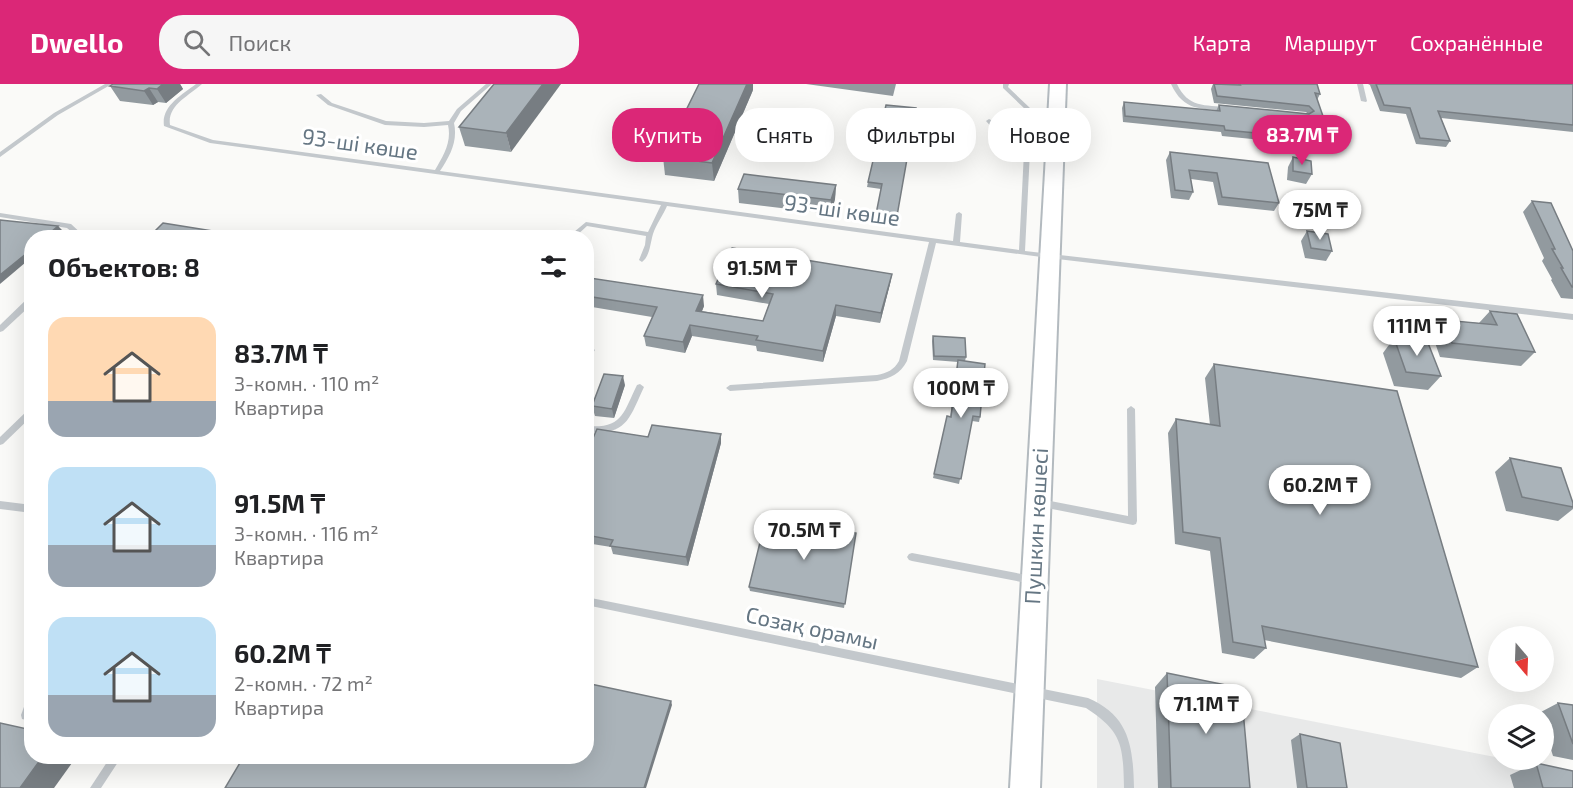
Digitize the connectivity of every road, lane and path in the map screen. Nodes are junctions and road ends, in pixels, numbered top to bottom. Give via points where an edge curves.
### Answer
1 (109, 84) edge
2 (199, 84) edge
3 (489, 84) edge
4 (1006, 84) edge
5 (1058, 84) edge
6 (1174, 84) edge
7 (1360, 84) edge
8 (319, 95) dead end
9 (1364, 101) dead end
10 (1027, 108) edge
11 (1057, 108) edge
12 (1240, 110) edge
13 (452, 123) junction
14 (0, 155) edge
15 (1026, 162) edge
16 (1054, 162) edge
17 (436, 173) junction
18 (665, 204) junction
19 (959, 214) dead end
20 (0, 215) edge
21 (74, 230) edge
22 (579, 230) edge
23 (650, 234) junction
24 (933, 240) junction
25 (956, 243) junction
26 (1022, 252) junction
27 (1049, 256) junction
28 (642, 260) dead end
29 (24, 306) edge
30 (1573, 317) edge
31 (0, 329) edge
32 (640, 387) dead end
33 (730, 388) dead end
34 (1131, 409) dead end
35 (24, 419) edge
36 (594, 429) edge
37 (0, 442) edge
38 (1037, 503) junction
39 (0, 505) edge
40 (24, 508) edge
41 (912, 557) dead end
42 (1034, 581) junction
43 (594, 604) edge
44 (1029, 693) junction
45 (112, 764) edge
46 (95, 788) edge
47 (1025, 788) edge
48 (1129, 788) edge

1 - 14 lane via 56,114
2 - 17 lane, 93-ші көше via 166,112 167,126 212,142
3 - 13 lane via 459,110
4 - 10 lane
5 - 11 main road, Пушкин көшесі
6 - 12 lane via 1178,97 1194,105
7 - 9 lane
8 - 13 lane via 330,104 385,123
13 - 17 lane via 449,152
15 - 26 lane
16 - 27 main road, Пушкин көшесі
17 - 18 lane, 93-ші көше
18 - 23 lane
18 - 24 lane, 93-ші көше
19 - 25 lane
20 - 21 lane
22 - 23 lane via 586,224
23 - 28 lane
24 - 25 lane, 93-ші көше
24 - 33 lane via 898,370 877,378
25 - 26 lane, 93-ші көше
26 - 27 lane, 93-ші көше
27 - 30 lane, 93-ші көше
27 - 38 main road, Пушкин көшесі
29 - 31 lane
32 - 36 lane via 621,424 610,430
34 - 38 lane via 1133,521
35 - 37 lane
38 - 42 main road, Пушкин көшесі
39 - 40 lane
41 - 42 lane
42 - 44 main road, Пушкин көшесі
43 - 44 lane, Созақ орамы
44 - 47 main road, Пушкин көшесі
44 - 48 lane, Созақ орамы via 1088,703 1108,715 1124,735
45 - 46 lane

